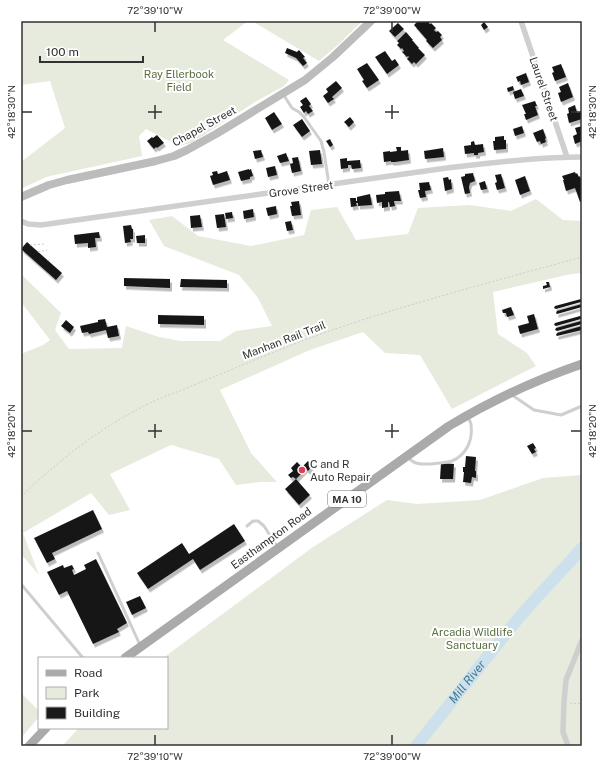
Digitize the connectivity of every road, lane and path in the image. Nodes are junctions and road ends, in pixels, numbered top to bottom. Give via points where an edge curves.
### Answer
1 (371, 21) edge
2 (521, 21) edge
3 (283, 94) junction
4 (567, 157) junction
5 (582, 157) edge
6 (329, 185) junction
7 (21, 197) edge
8 (21, 221) edge
9 (46, 244) dead end
10 (30, 245) dead end
11 (47, 250) dead end
12 (38, 252) dead end
13 (582, 257) edge
14 (50, 258) dead end
15 (48, 261) dead end
16 (582, 364) edge
17 (509, 393) junction
18 (582, 406) edge
19 (467, 415) junction
20 (407, 456) junction
21 (21, 497) edge
22 (247, 526) dead end
23 (278, 548) junction
24 (98, 553) dead end
25 (21, 584) edge
26 (582, 640) edge
27 (141, 646) junction
28 (82, 657) edge
29 (126, 657) edge
30 (564, 702) junction
31 (582, 704) edge
32 (45, 729) edge
33 (29, 746) edge
34 (568, 746) edge

1 - 3 main road, Chapel Street via 320,69
2 - 4 street, Laurel Street
3 - 6 lane via 321,141
3 - 7 main road, Chapel Street via 174,156 67,180
4 - 5 street, Grove Street
4 - 6 street, Grove Street via 489,163
6 - 8 street, Grove Street via 41,225
9 - 10 path
11 - 12 path
13 - 21 path, Manhan Rail Trail via 344,326 169,395 105,428 57,464
14 - 15 path
16 - 17 main road, Easthampton Road / MA 10
17 - 18 lane via 534,410 561,415
17 - 19 main road, Easthampton Road / MA 10
19 - 20 main road, Easthampton Road / MA 10
19 - 20 lane via 471,425 471,436 469,445 460,457 450,462 422,464 411,461
20 - 23 main road, Easthampton Road / MA 10
22 - 23 lane via 258,521
23 - 27 main road, Easthampton Road / MA 10
24 - 27 lane
25 - 28 lane
26 - 30 street via 566,680
27 - 29 main road, Easthampton Road / MA 10
30 - 31 path
30 - 34 street via 563,732
32 - 33 main road

